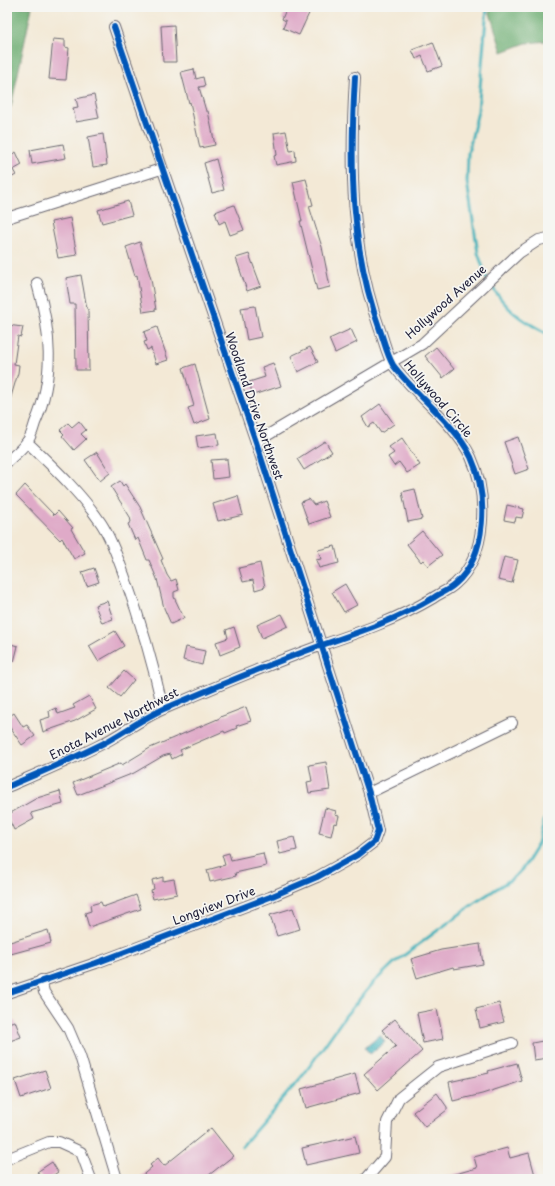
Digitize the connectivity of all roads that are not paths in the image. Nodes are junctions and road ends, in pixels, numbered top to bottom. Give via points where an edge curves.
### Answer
1 (114, 27) dead end
2 (355, 77) dead end
3 (161, 169) junction
4 (7, 218) edge
5 (548, 238) edge
6 (37, 283) dead end
7 (391, 362) junction
8 (28, 442) junction
9 (256, 442) junction
10 (7, 462) edge
11 (321, 646) junction
12 (163, 709) junction
13 (512, 722) dead end
14 (7, 787) edge
15 (369, 793) junction
16 (41, 980) junction
17 (7, 992) edge
18 (512, 1043) dead end
19 (7, 1159) edge
20 (90, 1179) edge
21 (117, 1179) edge
22 (366, 1179) edge

1 - 3 street, Woodland Drive Northwest
2 - 7 street, Hollywood Circle via 351,155 353,203 368,298
3 - 4 street
3 - 9 street, Woodland Drive Northwest
5 - 7 street, Hollywood Avenue via 539,240 519,253 422,344
6 - 8 street via 43,302 50,346 49,370 44,404
7 - 9 street, Hollywood Avenue
7 - 11 street, Hollywood Circle via 457,435 471,456 481,487 483,523 478,547 455,584 423,604 370,629
8 - 10 street
8 - 12 street via 66,479 101,523 116,553 135,605
9 - 11 street, Woodland Drive Northwest
11 - 12 street, Enota Avenue Northwest
11 - 15 street, Woodland Drive Northwest
12 - 14 street, Enota Avenue Northwest via 98,746
13 - 15 street
15 - 16 street, Longview Drive via 378,831 374,842 357,855 317,877 270,897 96,963
16 - 17 street, Longview Drive
16 - 21 street via 44,992 68,1028 80,1056
18 - 22 street via 438,1067 399,1098 387,1122 385,1157
19 - 20 street via 49,1142 58,1142 81,1152

